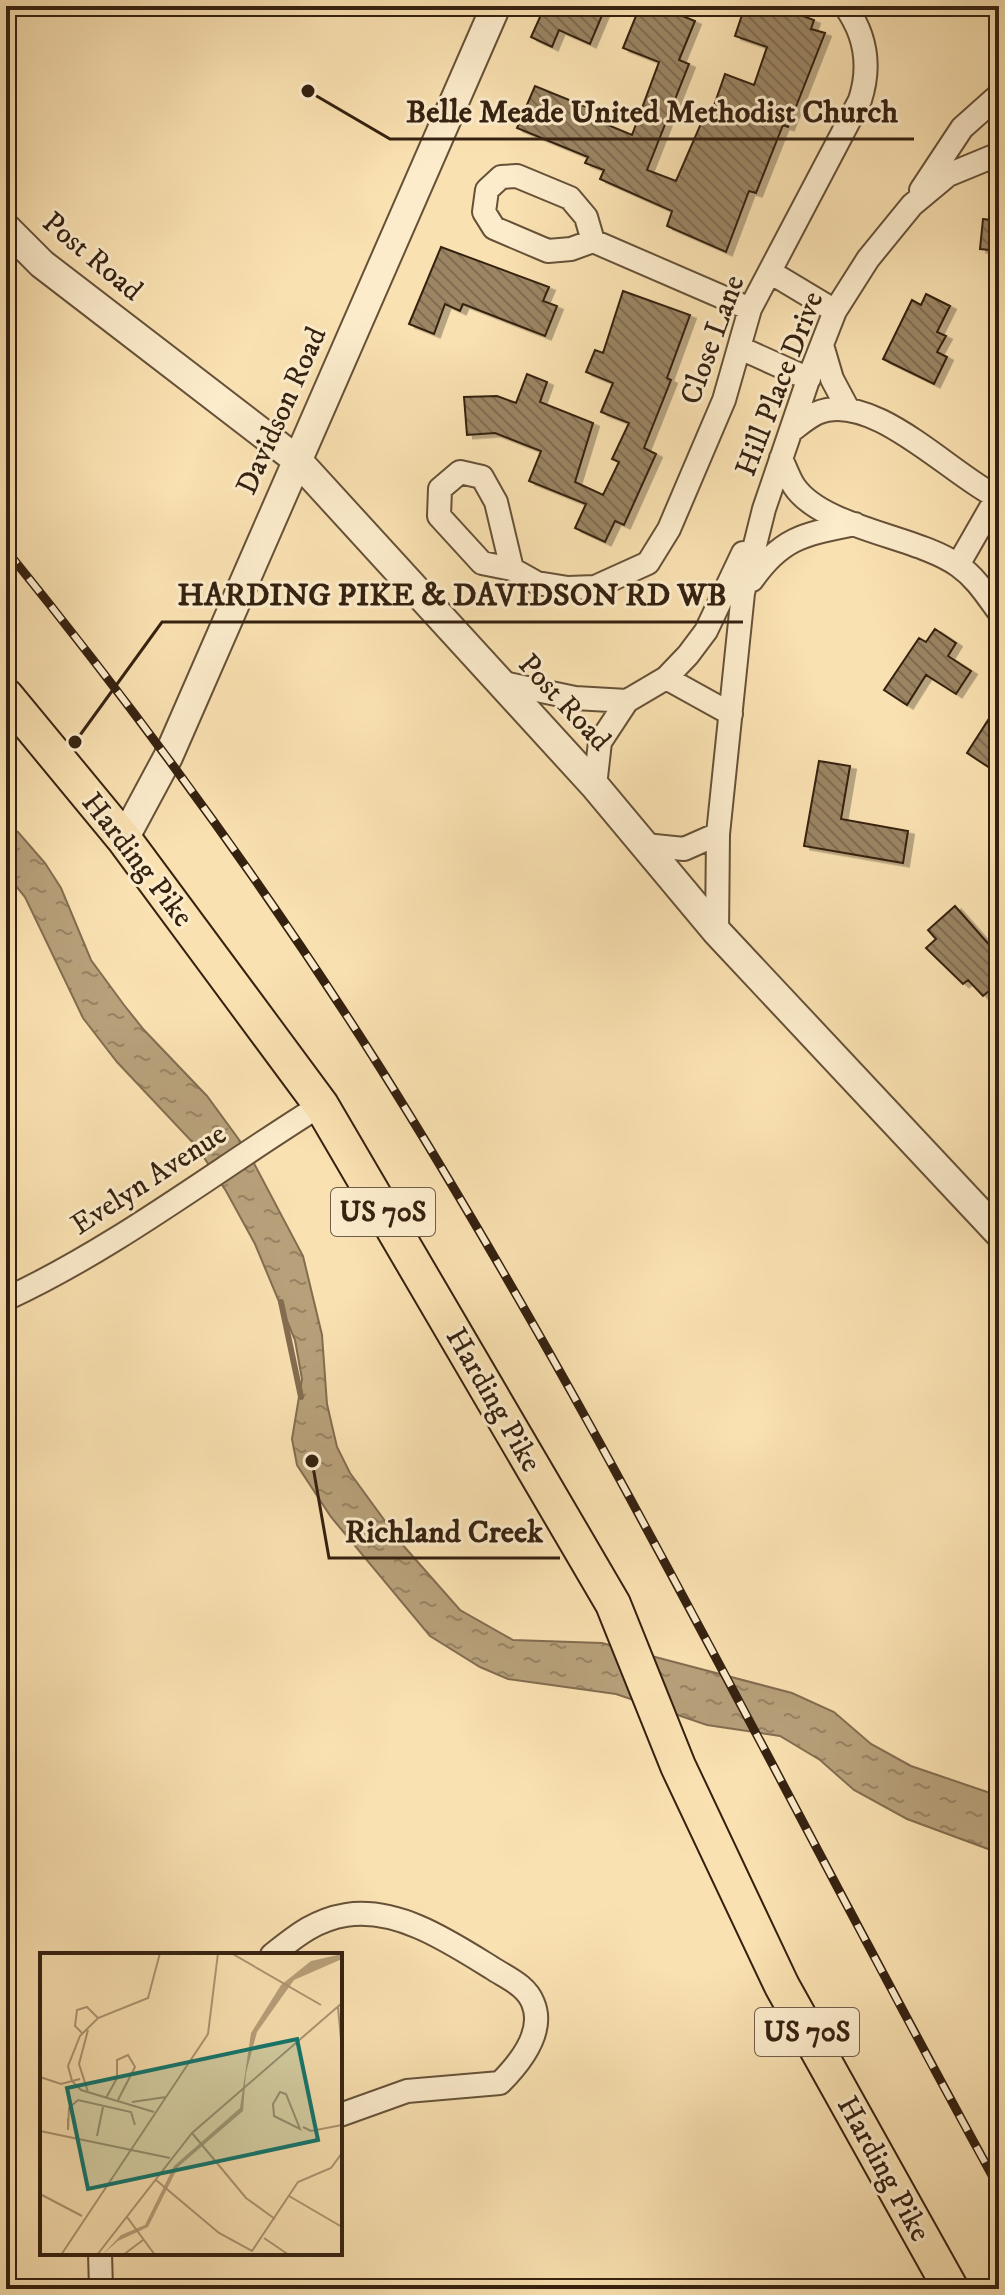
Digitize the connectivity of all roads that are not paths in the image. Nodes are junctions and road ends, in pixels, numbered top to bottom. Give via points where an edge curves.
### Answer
1 (496, 6) edge
2 (845, 6) edge
3 (999, 95) edge
4 (999, 154) edge
5 (912, 205) junction
6 (6, 228) edge
7 (593, 241) junction
8 (770, 272) junction
9 (750, 309) junction
10 (835, 311) junction
11 (822, 345) junction
12 (740, 348) junction
13 (809, 379) junction
14 (848, 409) junction
15 (791, 431) junction
16 (781, 458) junction
17 (297, 460) junction
18 (998, 498) edge
19 (764, 509) junction
20 (855, 524) junction
21 (958, 565) junction
22 (512, 569) dead end
23 (743, 593) junction
24 (999, 612) edge
25 (666, 678) junction
26 (498, 682) junction
27 (6, 696) edge
28 (627, 701) junction
29 (731, 714) junction
30 (595, 786) junction
31 (718, 834) junction
32 (124, 839) junction
33 (645, 845) junction
34 (717, 932) junction
35 (321, 1105) junction
36 (999, 1233) edge
37 (6, 1299) edge
38 (275, 1953) edge
39 (342, 2114) edge
40 (100, 2255) edge
41 (101, 2289) edge
42 (951, 2289) edge

1 - 17 street, Davidson Road
2 - 8 street, Close Lane via 863,41 866,82
3 - 5 street, Hill Place Drive via 962,128
4 - 5 street, Hill Place Drive via 948,175
5 - 10 street, Hill Place Drive
6 - 17 street, Post Road via 42,264
7 - 7 street via 586,217 570,198 517,176 501,177 487,190 484,212 494,228 548,251
7 - 9 street
8 - 9 street, Close Lane
8 - 10 street
9 - 12 street, Close Lane
10 - 11 street, Hill Place Drive
11 - 13 street, Hill Place Drive
11 - 14 street
12 - 13 street
12 - 22 street, Close Lane via 688,488 648,563 595,587 537,583
13 - 15 street, Hill Place Drive
14 - 15 street via 818,412
14 - 18 street via 898,430
15 - 16 street, Hill Place Drive
16 - 19 street, Hill Place Drive
16 - 20 street via 795,487
17 - 26 street, Post Road
17 - 32 street, Davidson Road via 168,757
18 - 21 street
19 - 23 street, Hill Place Drive
19 - 25 street, Hill Place Drive via 706,631
20 - 21 street
20 - 23 street via 806,534 770,554
21 - 24 street
23 - 29 street, Hill Place Drive
25 - 28 street, Hill Place Drive
25 - 29 street
26 - 28 street via 575,698
26 - 30 street, Post Road
27 - 32 main road, Harding Pike / US 70S
28 - 30 street, Hill Place Drive via 600,742
29 - 31 street, Hill Place Drive
30 - 33 street, Post Road
31 - 33 street via 684,849
31 - 34 street, Hill Place Drive
32 - 35 main road, Harding Pike / US 70S
33 - 34 street, Post Road
34 - 36 street, Post Road
35 - 37 street, Evelyn Avenue via 107,1244
35 - 42 main road, Harding Pike / US 70S via 613,1604 678,1766 782,1986
38 - 39 street via 320,1920 375,1914 437,1934 525,1989 534,2004 536,2026 528,2047 500,2083 407,2091
40 - 41 street

